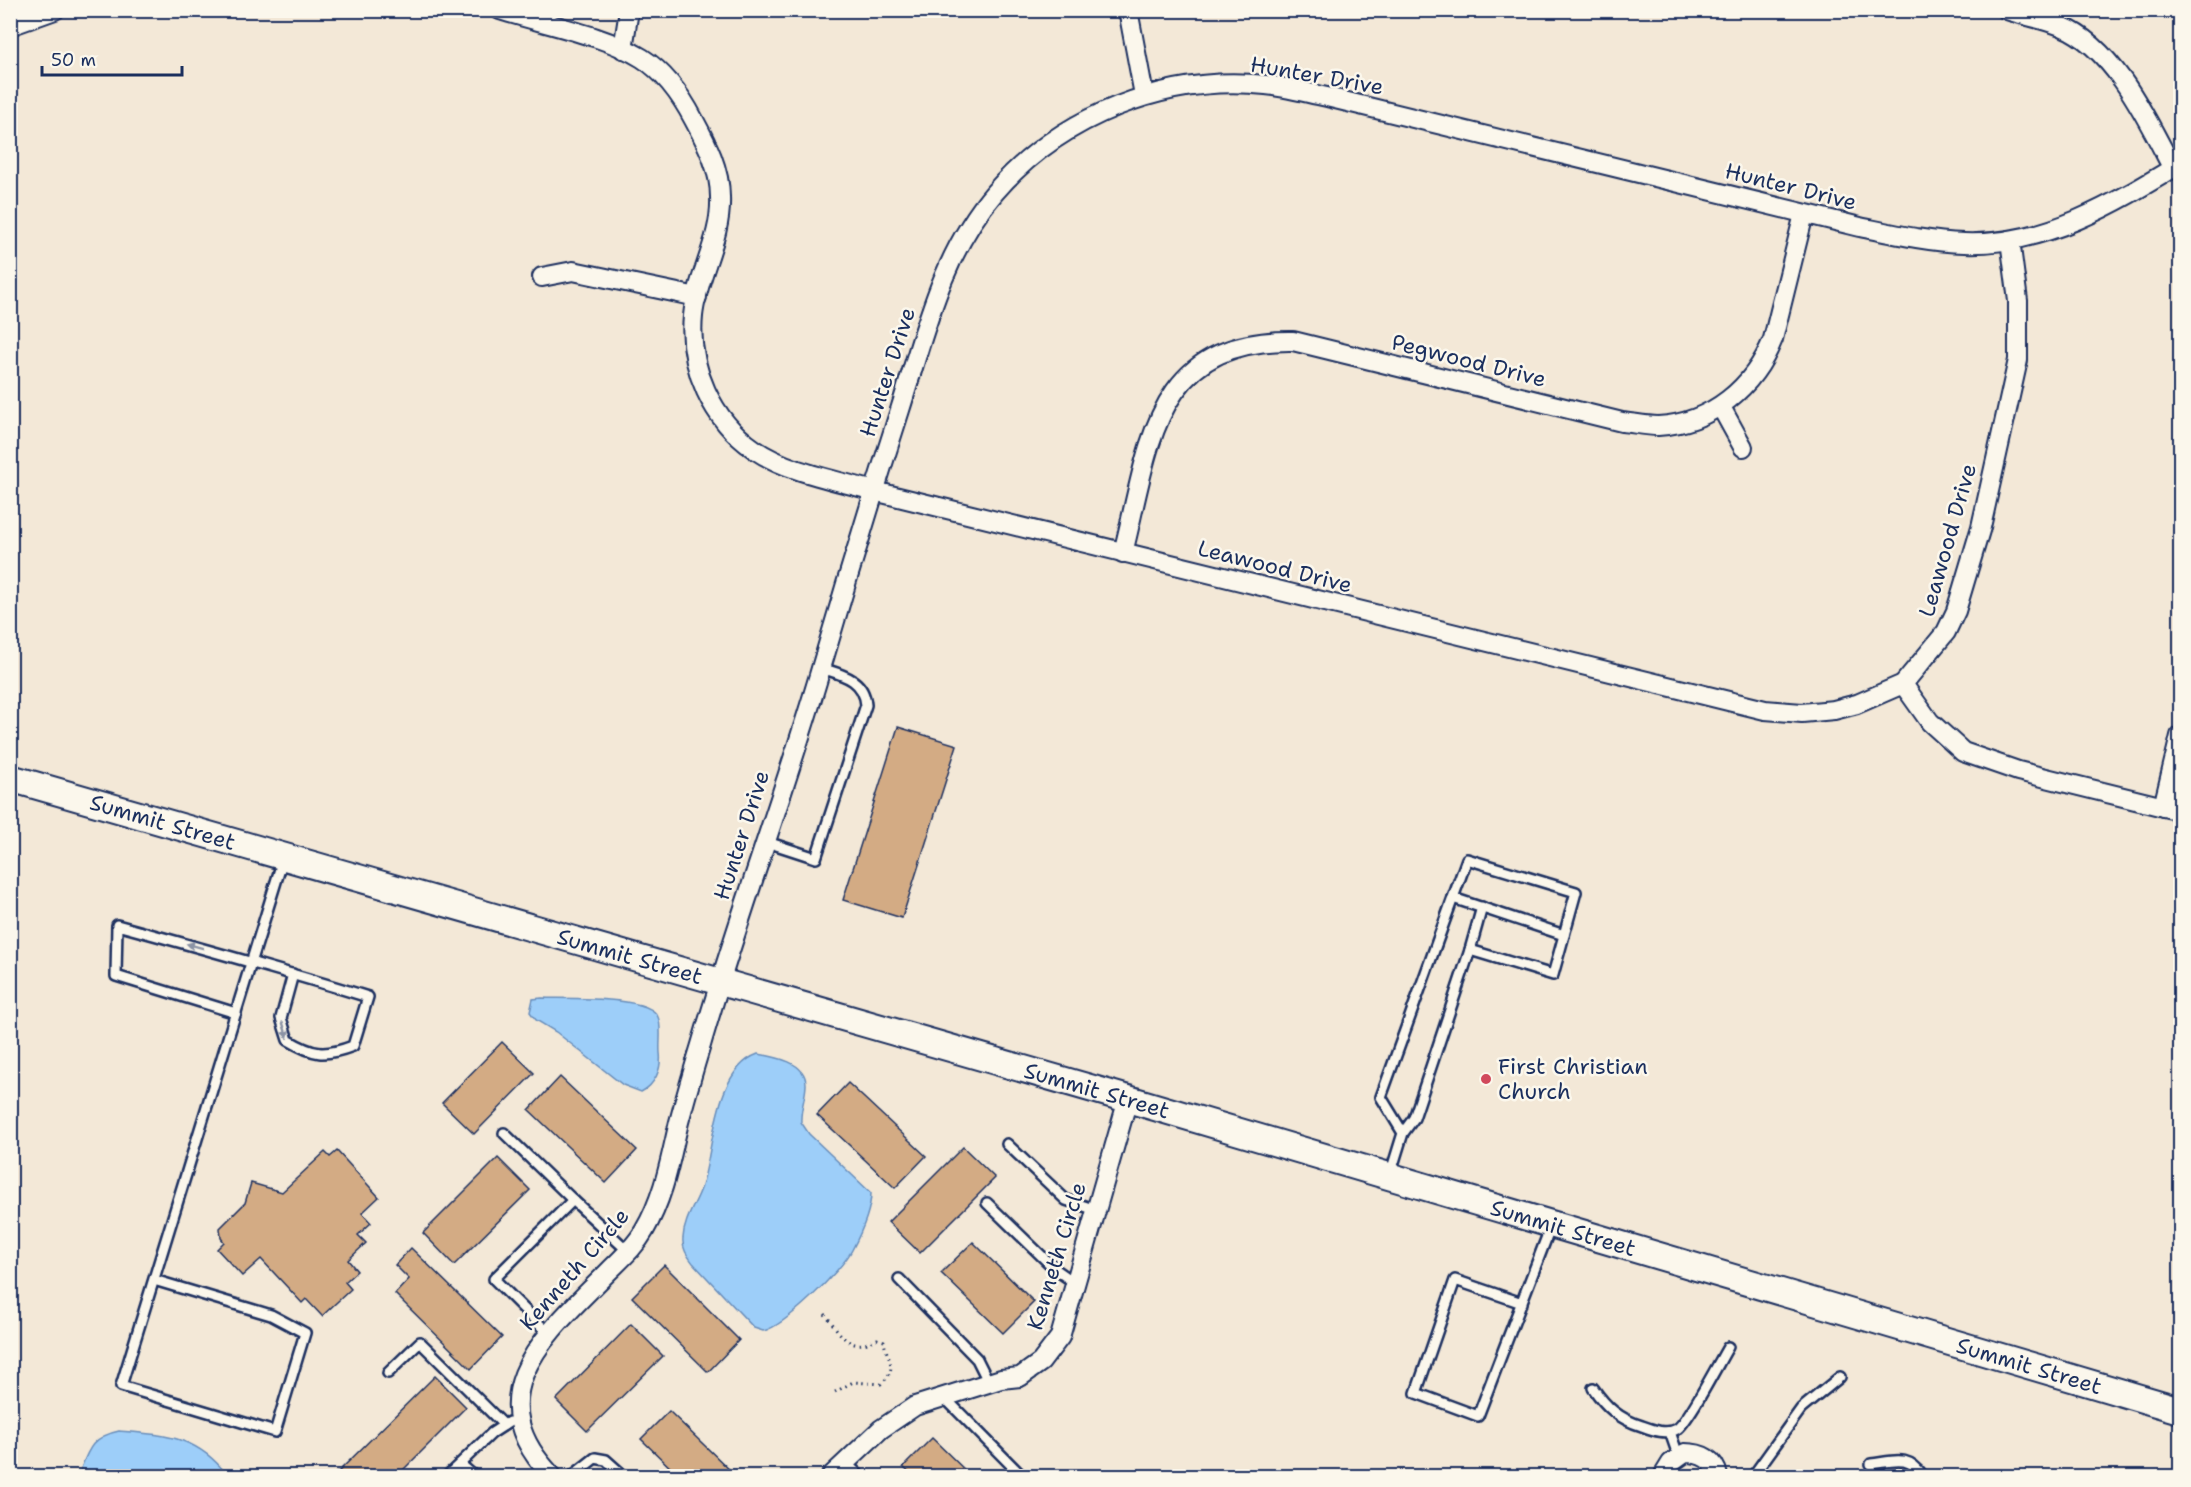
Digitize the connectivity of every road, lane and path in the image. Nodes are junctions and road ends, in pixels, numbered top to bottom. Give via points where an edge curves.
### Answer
1 (55, 10) edge
2 (500, 10) edge
3 (629, 10) edge
4 (1128, 10) edge
5 (2007, 10) edge
6 (10, 26) edge
7 (623, 49) junction
8 (1144, 95) junction
9 (2177, 167) edge
10 (1804, 214) junction
11 (2010, 240) junction
12 (542, 277) dead end
13 (697, 297) junction
14 (1721, 407) junction
15 (1743, 447) dead end
16 (874, 491) junction
17 (1123, 553) junction
18 (821, 668) junction
19 (1903, 684) junction
20 (2181, 736) edge
21 (10, 778) edge
22 (2172, 809) edge
23 (764, 841) junction
24 (283, 857) junction
25 (1453, 898) junction
26 (1482, 908) junction
27 (1564, 935) junction
28 (1470, 950) junction
29 (252, 961) junction
30 (293, 974) junction
31 (719, 982) junction
32 (236, 1013) junction
33 (1128, 1099) junction
34 (504, 1133) dead end
35 (1403, 1133) junction
36 (1007, 1144) dead end
37 (1390, 1176) junction
38 (573, 1200) junction
39 (987, 1203) dead end
40 (1096, 1210) junction
41 (1552, 1224) junction
42 (628, 1251) junction
43 (899, 1279) dead end
44 (154, 1280) junction
45 (1075, 1283) junction
46 (1522, 1303) junction
47 (825, 1314) dead end
48 (548, 1333) junction
49 (1728, 1347) dead end
50 (388, 1373) dead end
51 (1840, 1377) dead end
52 (989, 1383) junction
53 (1593, 1388) dead end
54 (835, 1392) dead end
55 (944, 1396) junction
56 (2181, 1410) edge
57 (510, 1422) junction
58 (1670, 1432) junction
59 (1678, 1455) junction
60 (845, 1462) junction
61 (460, 1464) junction
62 (1871, 1464) dead end
63 (447, 1476) edge
64 (474, 1476) edge
65 (552, 1476) edge
66 (572, 1476) edge
67 (624, 1476) edge
68 (831, 1476) edge
69 (860, 1476) edge
70 (1022, 1476) edge
71 (1663, 1476) edge
72 (1718, 1476) edge
73 (1753, 1476) edge
74 (1923, 1476) edge

1 - 6 street
2 - 7 street, Leawood Drive
3 - 7 street
4 - 8 street
5 - 9 street via 2062,26 2092,47 2129,90
7 - 13 street, Leawood Drive via 643,59 667,80 688,108 716,168 719,219
8 - 10 street, Hunter Drive via 1219,84 1267,85
8 - 16 street, Hunter Drive via 1105,110 1052,141 1010,177 976,218 946,267
9 - 11 street, Hunter Drive via 2069,225
10 - 11 street, Hunter Drive via 1915,238 1965,243
10 - 14 street, Pegwood Drive via 1765,359 1750,381
11 - 19 street, Leawood Drive via 2018,301 2018,360 1981,527 1946,632
12 - 13 street via 573,271
13 - 16 street, Leawood Drive via 693,315 701,380 731,430 756,450 790,466
14 - 15 street
14 - 17 street, Pegwood Drive via 1690,420 1658,426 1622,422 1293,341 1229,349 1204,362 1181,381 1167,400 1157,421
16 - 17 street, Leawood Drive
16 - 18 street, Hunter Drive
17 - 19 street, Leawood Drive via 1765,710 1834,710
18 - 23 street, Hunter Drive
18 - 23 lane via 849,677 859,685 866,705 816,858
19 - 22 street via 1930,722 1963,752 2018,771
20 - 22 street
21 - 24 main road, Summit Street
23 - 31 street, Hunter Drive
24 - 29 lane
24 - 31 main road, Summit Street
25 - 26 lane
25 - 27 lane via 1467,859 1576,892
25 - 35 lane via 1381,1097
26 - 27 lane
26 - 28 lane
27 - 28 lane via 1553,975
28 - 35 lane via 1414,1118
29 - 30 lane
29 - 32 lane
29 -> 32 lane via 117,925 116,976
30 -> 30 lane via 281,1018 288,1040 310,1053 335,1053 353,1046 368,997
31 - 33 main road, Summit Street
31 - 42 street, Kenneth Circle via 662,1196 642,1235
32 - 44 lane
33 - 37 main road, Summit Street
33 - 40 street, Kenneth Circle
34 - 38 lane
35 - 37 lane
36 - 40 lane via 1066,1200
37 - 41 main road, Summit Street
38 - 42 lane
38 - 48 lane via 494,1279
39 - 45 lane via 1055,1269
40 - 45 street, Kenneth Circle
41 - 46 lane
41 - 56 main road, Summit Street
42 - 48 street, Kenneth Circle
43 - 52 lane via 976,1359
44 - 44 lane via 121,1386 276,1432 305,1333 271,1315
45 - 52 street, Kenneth Circle via 1060,1337 1041,1362 1020,1377
46 - 46 lane via 1478,1416 1416,1393 1455,1280
47 - 54 path via 836,1330 854,1344 884,1341 892,1360 881,1384 853,1382
48 - 57 street, Kenneth Circle via 522,1374
49 - 58 lane via 1686,1419
50 - 57 lane via 420,1342
51 - 73 lane via 1801,1409
52 - 55 street, Kenneth Circle
53 - 58 lane via 1614,1414 1640,1426
55 - 60 street, Kenneth Circle via 898,1417
55 - 70 lane
57 - 61 lane
57 - 65 street, Kenneth Circle
58 - 59 lane
59 - 71 street
59 - 72 street via 1704,1456
60 - 68 street, Kenneth Circle
60 - 69 lane
61 - 63 lane
61 - 64 lane
62 - 74 lane via 1905,1460
66 - 67 lane via 595,1458 606,1460

